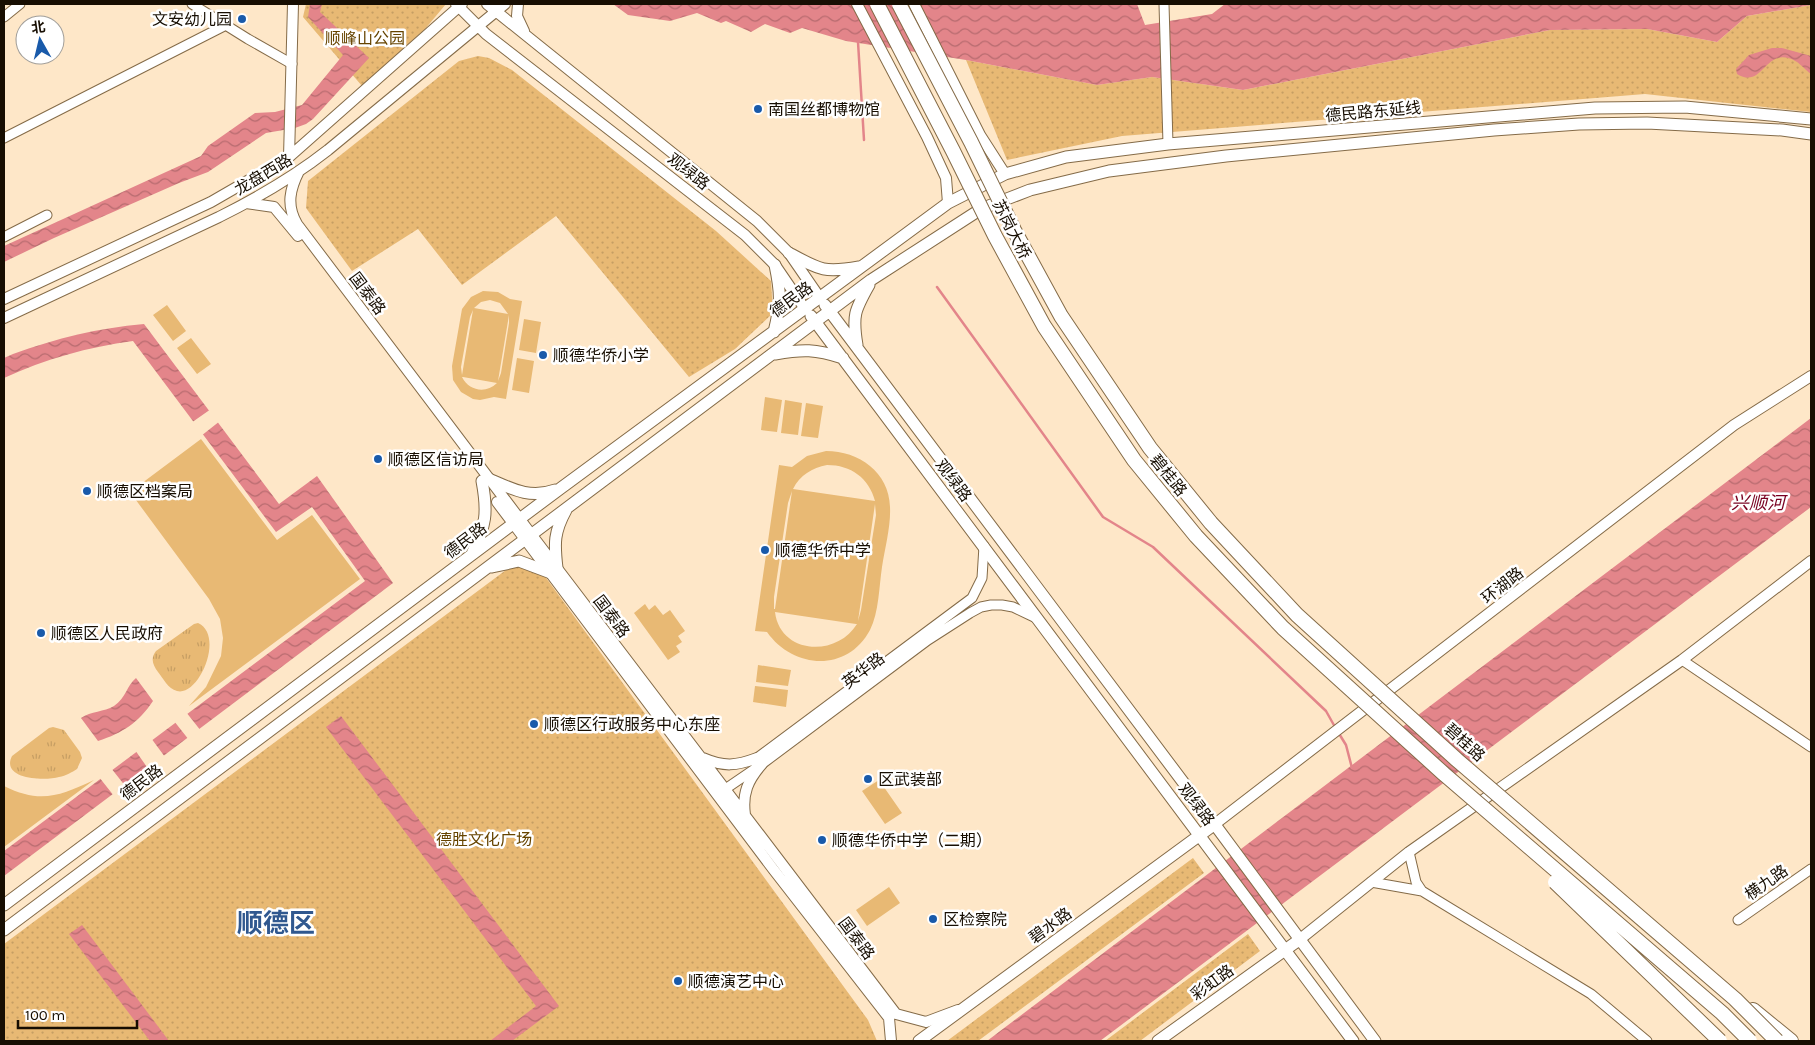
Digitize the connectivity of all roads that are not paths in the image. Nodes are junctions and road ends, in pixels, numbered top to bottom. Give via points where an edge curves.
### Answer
1 (20, 4) edge
2 (192, 4) edge
3 (293, 4) edge
4 (488, 4) edge
5 (505, 4) edge
6 (518, 4) edge
7 (857, 4) edge
8 (877, 4) edge
9 (899, 4) edge
10 (914, 4) edge
11 (1164, 4) edge
12 (459, 5) edge
13 (497, 11) junction
14 (5, 12) edge
15 (226, 25) junction
16 (478, 27) junction
17 (526, 35) junction
18 (292, 64) junction
19 (1811, 119) edge
20 (1811, 134) edge
21 (4, 138) edge
22 (1168, 144) junction
23 (289, 157) junction
24 (299, 171) junction
25 (1005, 174) junction
26 (948, 203) junction
27 (246, 204) junction
28 (47, 215) dead end
29 (4, 236) edge
30 (789, 253) junction
31 (775, 265) junction
32 (861, 266) junction
33 (872, 280) junction
34 (820, 298) junction
35 (4, 299) edge
36 (805, 309) junction
37 (830, 311) junction
38 (4, 318) edge
39 (815, 322) junction
40 (774, 332) junction
41 (857, 346) junction
42 (773, 354) junction
43 (843, 358) junction
44 (1811, 376) edge
45 (1150, 448) joint
46 (1134, 460) joint
47 (486, 480) junction
48 (561, 488) junction
49 (568, 507) junction
50 (516, 522) junction
51 (527, 537) junction
52 (984, 546) junction
53 (471, 556) junction
54 (1811, 561) edge
55 (485, 568) junction
56 (554, 570) junction
57 (1039, 619) junction
58 (1682, 660) junction
59 (1811, 747) edge
60 (702, 758) junction
61 (759, 761) junction
62 (1431, 762) junction
63 (719, 790) junction
64 (746, 818) junction
65 (1215, 824) junction
66 (1200, 835) junction
67 (1409, 852) junction
68 (1811, 869) edge
69 (1371, 882) junction
70 (1422, 891) junction
71 (4, 905) edge
72 (1738, 920) dead end
73 (1646, 924) junction
74 (4, 930) edge
75 (1299, 940) junction
76 (1285, 949) junction
77 (963, 1008) junction
78 (890, 1041) edge
79 (919, 1041) edge
80 (1158, 1041) edge
81 (1353, 1041) edge
82 (1375, 1041) edge
83 (1647, 1041) edge
84 (1720, 1041) edge
85 (1750, 1041) edge
86 (1777, 1041) edge
87 (1791, 1041) edge

1 - 14 street
2 - 15 street
3 - 18 street
4 - 13 street, 观绿路
5 - 13 street, 龙盘西路
6 - 17 street via 517,16
7 - 26 street via 946,178
8 - 46 highway, 苏岗大桥, bridge via 1044,326
9 - 45 highway, 苏岗大桥, bridge via 1061,316
10 - 25 street via 972,119
11 - 22 street
12 - 16 street, 观绿路
12 - 23 street, 龙盘西路
13 - 16 street, 龙盘西路
13 - 17 street, 观绿路
15 - 18 street
15 - 21 street
16 - 24 street, 龙盘西路
16 - 31 street, 观绿路 via 745,235
17 - 30 street, 观绿路 via 757,221
18 - 23 street
19 - 22 main road, 德民路东延线 via 1685,107 1595,108
20 - 33 main road, 德民路东延线 via 1647,123 1579,124 1226,156 1109,171 1030,190 981,209
22 - 25 main road, 德民路东延线 via 1066,157
23 - 35 street, 龙盘西路 via 211,202
24 - 27 street, 龙盘西路
24 - 47 street, 国泰路 via 289,205 297,224
25 - 26 main road, 德民路东延线
26 - 32 main road, 德民路
27 - 38 street, 龙盘西路
27 - 47 street, 国泰路 via 274,207
28 - 29 street
30 - 32 main road via 815,268 834,271
30 - 34 street, 观绿路
31 - 36 street, 观绿路
31 - 40 main road via 780,307
32 - 34 main road, 德民路
33 - 37 main road, 德民路东延线
33 - 41 main road via 856,310
34 - 36 main road, 德民路
34 - 37 main road, 观绿路
36 - 39 main road, 观绿路
36 - 40 main road, 德民路
37 - 39 main road, 德民路东延线
37 - 41 main road, 观绿路
39 - 42 main road, 德民路东延线
39 - 43 main road, 观绿路
40 - 48 main road, 德民路
41 - 65 main road, 观绿路
42 - 43 main road via 822,351
42 - 49 main road, 德民路东延线
43 - 52 main road, 观绿路
44 - 65 street, 环湖路 via 1734,425
45 - 73 highway, 碧桂路, bridge via 1211,523 1297,615
46 - 62 highway, 碧桂路, bridge via 1196,536 1283,628
47 - 48 main road via 529,494
47 - 50 street, 国泰路
47 - 53 main road via 483,531
48 - 50 main road, 德民路
49 - 51 main road, 德民路东延线
49 - 56 main road via 554,538
50 - 51 street, 国泰路
50 - 53 main road, 德民路
51 - 55 main road, 德民路东延线
51 - 56 street, 国泰路
52 - 57 main road, 观绿路
52 - 61 street, 英华路 via 982,578 972,598
53 - 71 main road, 德民路
54 - 58 street
55 - 56 main road via 520,561
55 - 74 main road, 德民路东延线
56 - 60 street, 国泰路
56 - 63 street, 国泰路
57 - 61 street, 英华路 via 1013,607 981,607 928,640
57 - 66 main road, 观绿路
58 - 59 street
58 - 67 street
60 - 61 street via 726,765
60 - 63 street, 国泰路
61 - 63 street, 英华路
61 - 64 street via 746,788
62 - 84 highway, bridge
62 - 85 highway, 碧桂路, bridge
63 - 64 street, 国泰路
63 - 78 street, 国泰路 via 889,1018
64 - 77 street, 国泰路 via 896,1014 926,1022
65 - 66 main road, 碧水路
65 - 75 main road, 观绿路
66 - 76 main road, 观绿路
66 - 77 main road, 碧水路
67 - 69 street
67 - 70 street via 1416,882
68 - 72 street, 横九路
69 - 70 street
69 - 75 street
70 - 83 street via 1591,994
73 - 86 highway, 碧桂路, bridge via 1735,999
73 - 87 highway, bridge
75 - 76 main road, 彩虹路
75 - 82 main road, 观绿路
76 - 80 main road, 彩虹路
76 - 81 main road, 观绿路
77 - 79 main road, 碧水路

